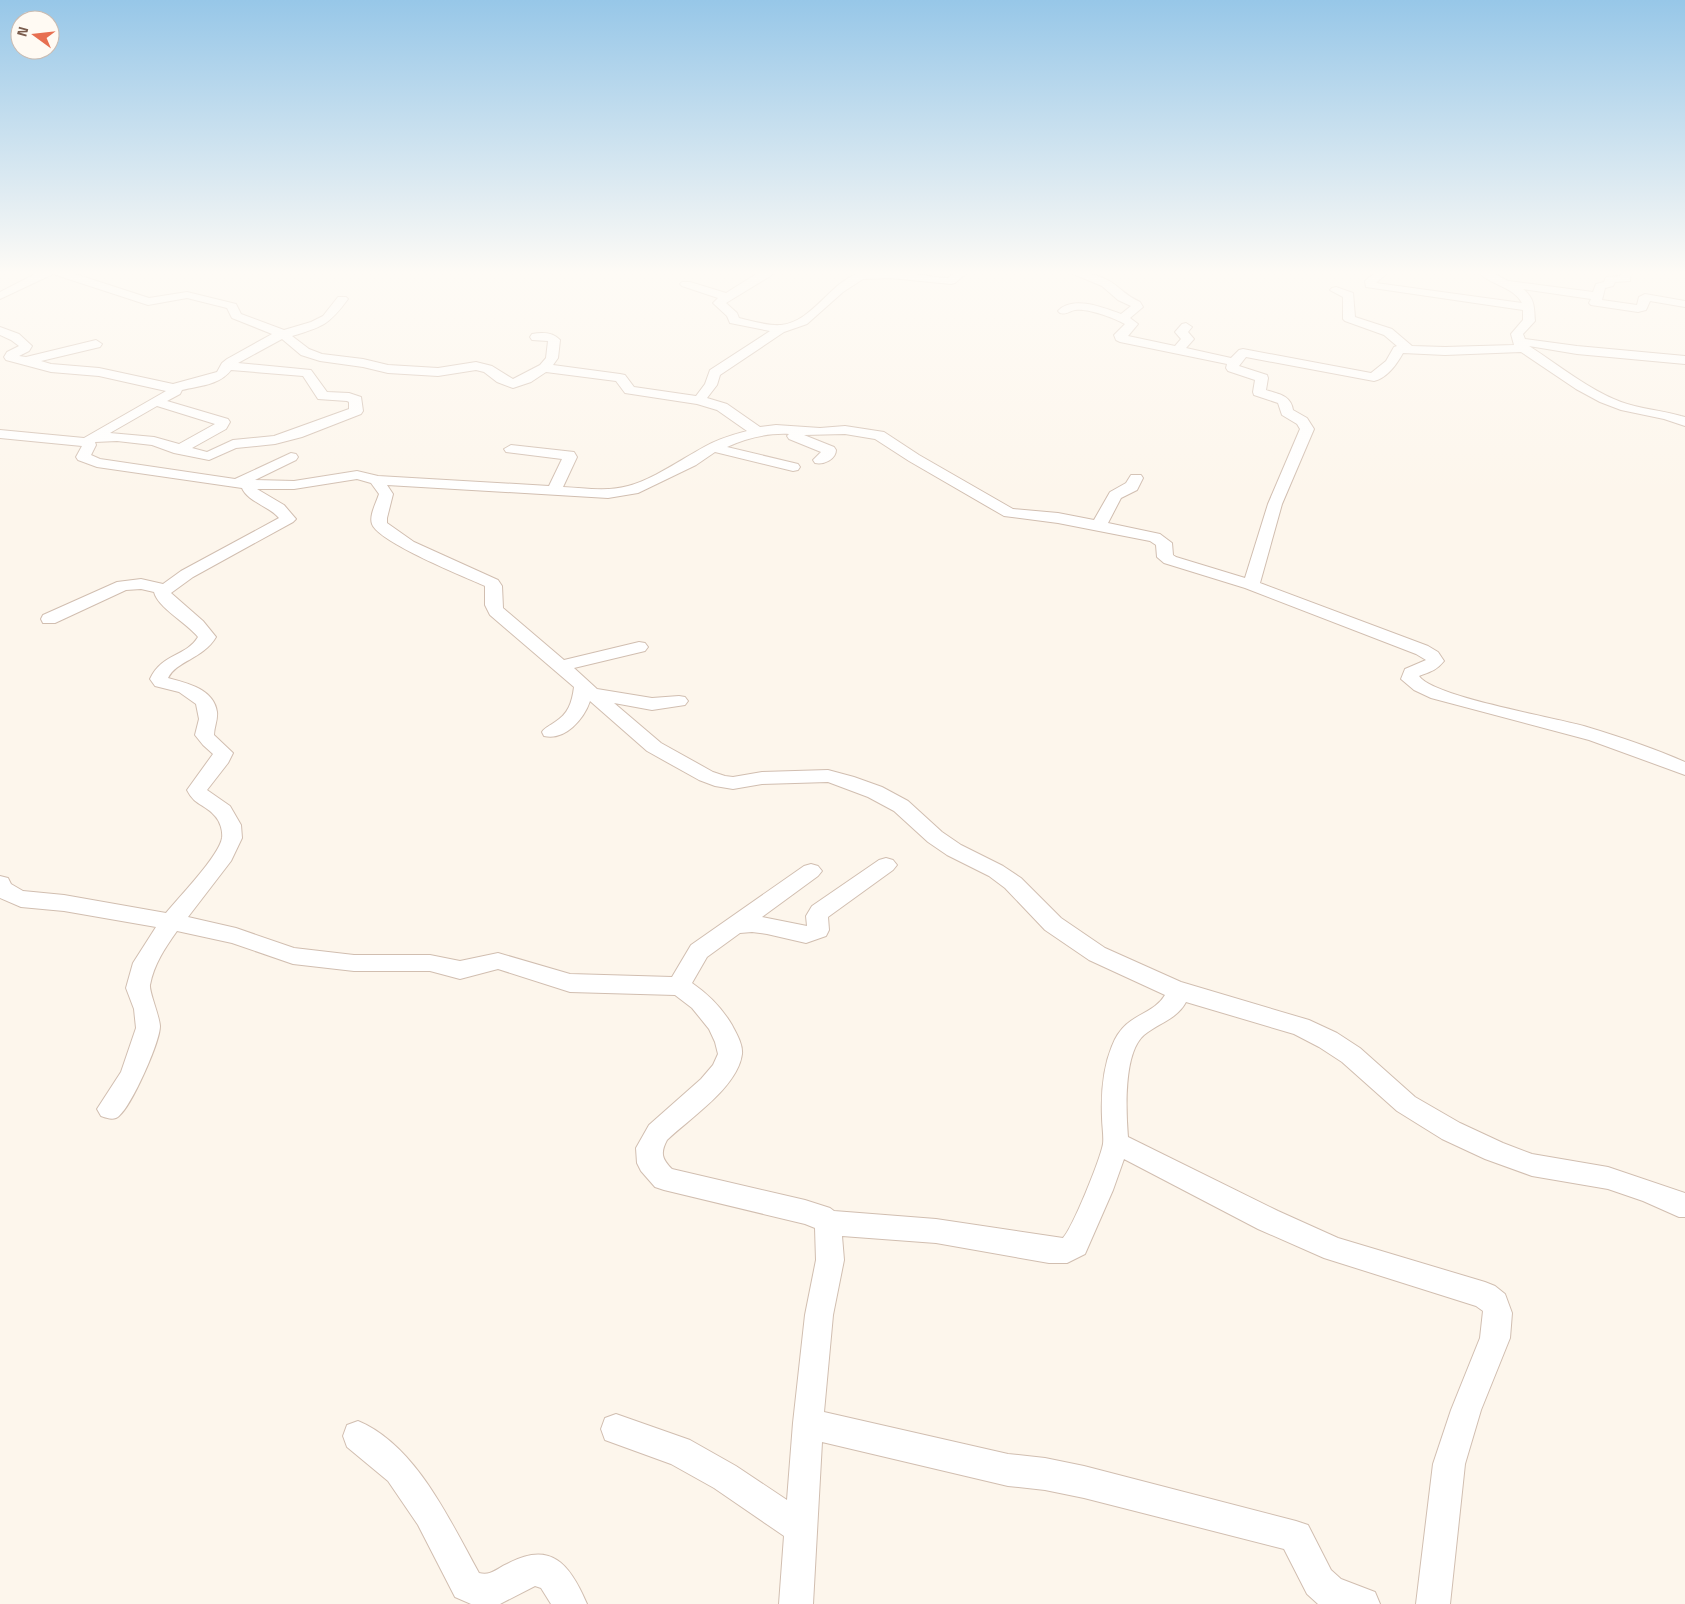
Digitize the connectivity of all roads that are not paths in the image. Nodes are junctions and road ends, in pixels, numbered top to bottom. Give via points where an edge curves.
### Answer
1 (26, 346) edge
2 (90, 346) edge
3 (262, 346) edge
4 (297, 346) edge
5 (553, 346) edge
6 (756, 346) edge
7 (1159, 346) edge
8 (1182, 346) edge
9 (1404, 346) edge
10 (1522, 346) joint
11 (1552, 346) edge
12 (1408, 349) junction
13 (1178, 350) junction
14 (1685, 360) edge
15 (26, 362) junction
16 (1234, 362) junction
17 (226, 366) junction
18 (544, 368) junction
19 (174, 388) junction
20 (699, 400) junction
21 (157, 402) junction
22 (1685, 422) edge
23 (776, 429) junction
24 (758, 432) junction
25 (0, 434) edge
26 (88, 440) junction
27 (714, 448) junction
28 (179, 450) junction
29 (510, 450) dead end
30 (291, 457) dead end
31 (820, 460) dead end
32 (793, 467) dead end
33 (1136, 478) dead end
34 (376, 480) junction
35 (243, 485) junction
36 (553, 492) junction
37 (1099, 525) junction
38 (1251, 585) junction
39 (165, 588) junction
40 (49, 619) dead end
41 (639, 647) dead end
42 (562, 666) junction
43 (586, 690) junction
44 (679, 701) dead end
45 (551, 732) dead end
46 (1685, 769) edge
47 (886, 864) dead end
48 (811, 872) dead end
49 (0, 884) edge
50 (172, 921) junction
51 (732, 926) junction
52 (679, 986) junction
53 (1174, 989) junction
54 (110, 1109) dead end
55 (1116, 1143) junction
56 (1685, 1205) edge
57 (828, 1223) junction
58 (808, 1423) junction
59 (616, 1429) dead end
60 (358, 1436) dead end
61 (801, 1528) junction
62 (570, 1604) edge
63 (796, 1604) edge
64 (1364, 1604) edge
65 (1434, 1604) edge

1 - 15 street via 9,356
2 - 15 street
3 - 17 street
4 - 18 street via 320,357 388,369 438,372 476,366 488,369 513,384
5 - 18 street via 552,358
6 - 20 street via 714,372 711,385
7 - 13 street
8 - 13 street
9 - 12 street
10 - 12 street via 1445,351
10 - 22 street via 1562,375 1608,400
11 - 14 street
12 - 16 street via 1398,350 1391,363 1374,377 1247,352
13 - 16 street
15 - 19 street via 99,372
16 - 38 street via 1233,368 1262,378 1259,392 1286,402 1286,412 1302,421 1307,429 1275,504
17 - 19 street via 215,378
17 - 28 street via 307,373 323,396 356,400 356,411 297,434 275,440 233,444 209,456
18 - 20 street via 620,378 630,390
19 - 21 street via 175,391
20 - 24 street via 725,409
21 - 26 street
21 - 28 street via 223,422
23 - 24 street
23 - 31 street via 829,450
23 - 37 street via 845,430 879,435 1009,513
24 - 27 street
25 - 26 street
26 - 28 street via 117,437 154,440
26 - 35 street via 83,457 97,463
27 - 32 street
27 - 36 street via 633,490 608,494
29 - 36 street via 569,455
30 - 35 street
33 - 37 street via 1134,485 1117,494
34 - 35 street via 354,475 299,485
34 - 36 street
34 - 42 street via 386,494 380,525 408,545 492,583 496,612
35 - 39 street via 279,508 288,516 286,522
37 - 38 street via 1155,537 1164,543 1165,558
38 - 46 street via 1422,650 1435,661 1411,673 1410,679 1434,693 1567,727 1654,755
39 - 40 street via 123,585
39 - 50 street via 162,592 164,598 207,637 200,646 160,674 159,679 194,691 205,706 208,718 204,732 206,738 223,753 197,790 200,796 223,811 231,825 232,838 224,856
41 - 42 street
42 - 43 street
43 - 44 street via 652,704
43 - 45 street via 572,720
43 - 53 street via 654,747 722,782 828,776 875,792 901,806 954,850 1013,883 1053,924 1089,948
47 - 51 street via 820,912 816,932 806,935 752,924
48 - 51 street
49 - 50 street via 10,895 21,899
50 - 52 street via 236,936 293,956 354,962 430,963 460,970 498,961 570,983
50 - 54 street via 144,963 138,988 146,1009 148,1028 132,1076
51 - 52 street via 699,951
52 - 57 street via 704,1006 719,1026 730,1054 724,1071 704,1094 664,1126 651,1141 648,1157 652,1171 664,1179 820,1216
53 - 55 street via 1178,996 1168,1008 1130,1033 1124,1046 1117,1070 1113,1114
53 - 56 street via 1301,1027 1328,1040 1406,1104 1451,1131 1494,1151 1532,1164 1608,1178
55 - 57 street via 1100,1190 1075,1245 1064,1252 936,1231
55 - 65 street via 1268,1220 1334,1249 1485,1295 1495,1303 1498,1312 1495,1338 1466,1410 1449,1464
57 - 58 street via 830,1260 819,1315
58 - 61 street
58 - 64 street via 1008,1470 1084,1482 1284,1533 1296,1537 1319,1582 1330,1592
59 - 61 street via 679,1451 725,1477
60 - 62 street via 399,1470 429,1514 467,1585 476,1591 491,1592 534,1570 552,1575
61 - 63 street

